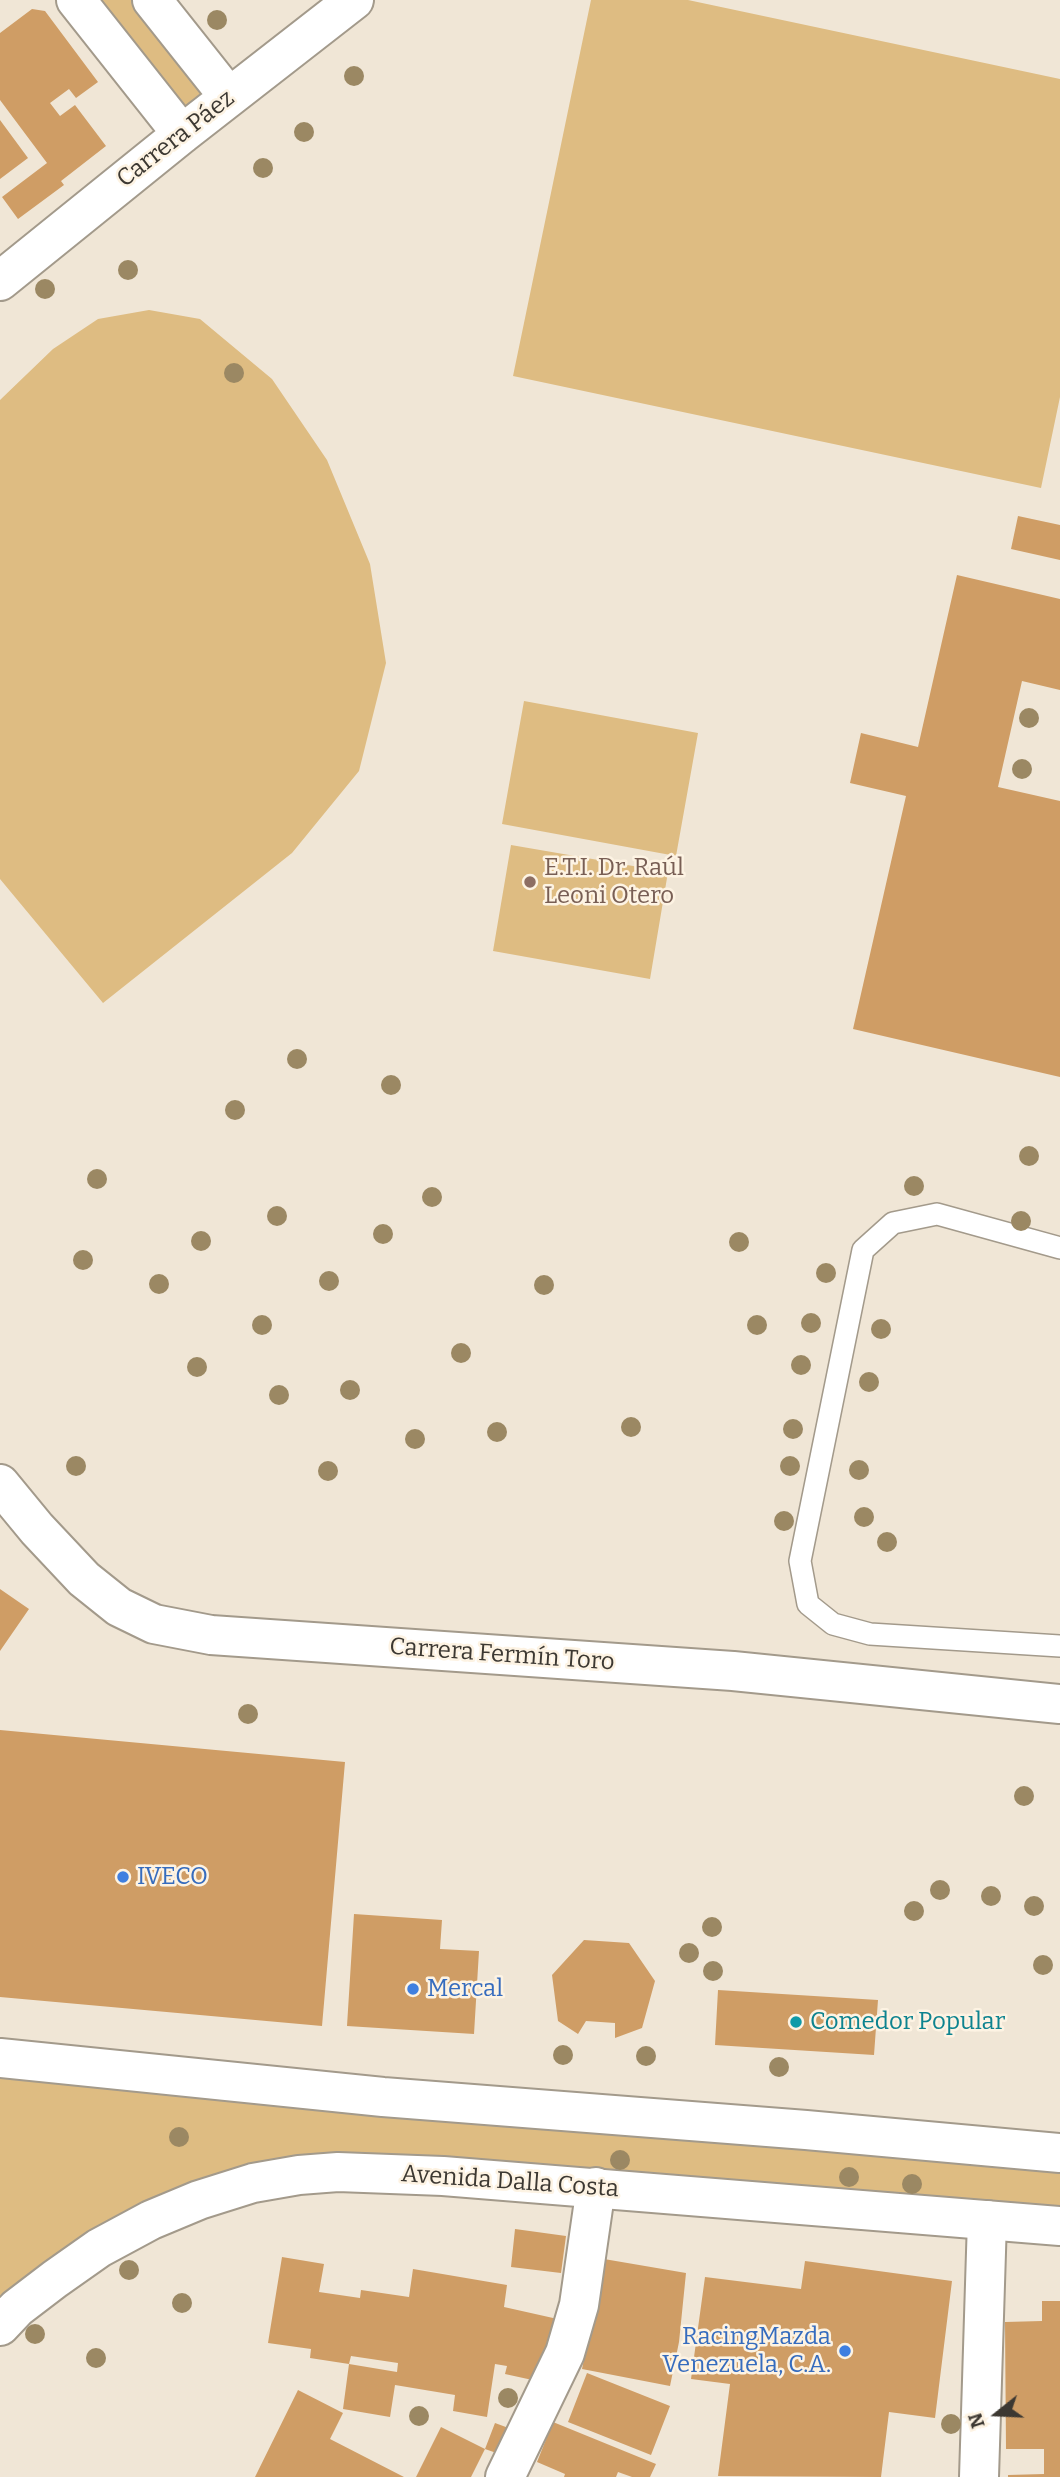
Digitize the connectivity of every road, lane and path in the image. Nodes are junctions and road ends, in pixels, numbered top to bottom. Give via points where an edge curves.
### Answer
1 (76, 0) edge
2 (152, 0) edge
3 (354, 0) edge
4 (229, 97) junction
5 (182, 134) junction
6 (0, 281) edge
7 (1060, 1248) edge
8 (0, 1483) edge
9 (1060, 1646) edge
10 (1060, 1704) edge
11 (0, 2058) edge
12 (1060, 2153) edge
13 (596, 2187) junction
14 (987, 2220) junction
15 (1060, 2226) edge
16 (0, 2326) edge
17 (505, 2477) edge
18 (979, 2477) edge

1 - 5 street
2 - 4 street
3 - 4 street, Carrera Páez
4 - 5 street, Carrera Páez
5 - 6 street, Carrera Páez
7 - 9 lane via 937,1214 893,1223 863,1250 800,1560 808,1604 833,1624 870,1634
8 - 10 street, Carrera Fermín Toro via 83,1579 119,1607 154,1624 211,1635 733,1671
11 - 12 street via 383,2097
13 - 14 street, Avenida Dalla Costa
13 - 16 street, Avenida Dalla Costa via 338,2172 253,2183 199,2200 99,2248 17,2308
13 - 17 street via 579,2305 568,2341
14 - 15 street, Avenida Dalla Costa
14 - 18 street

